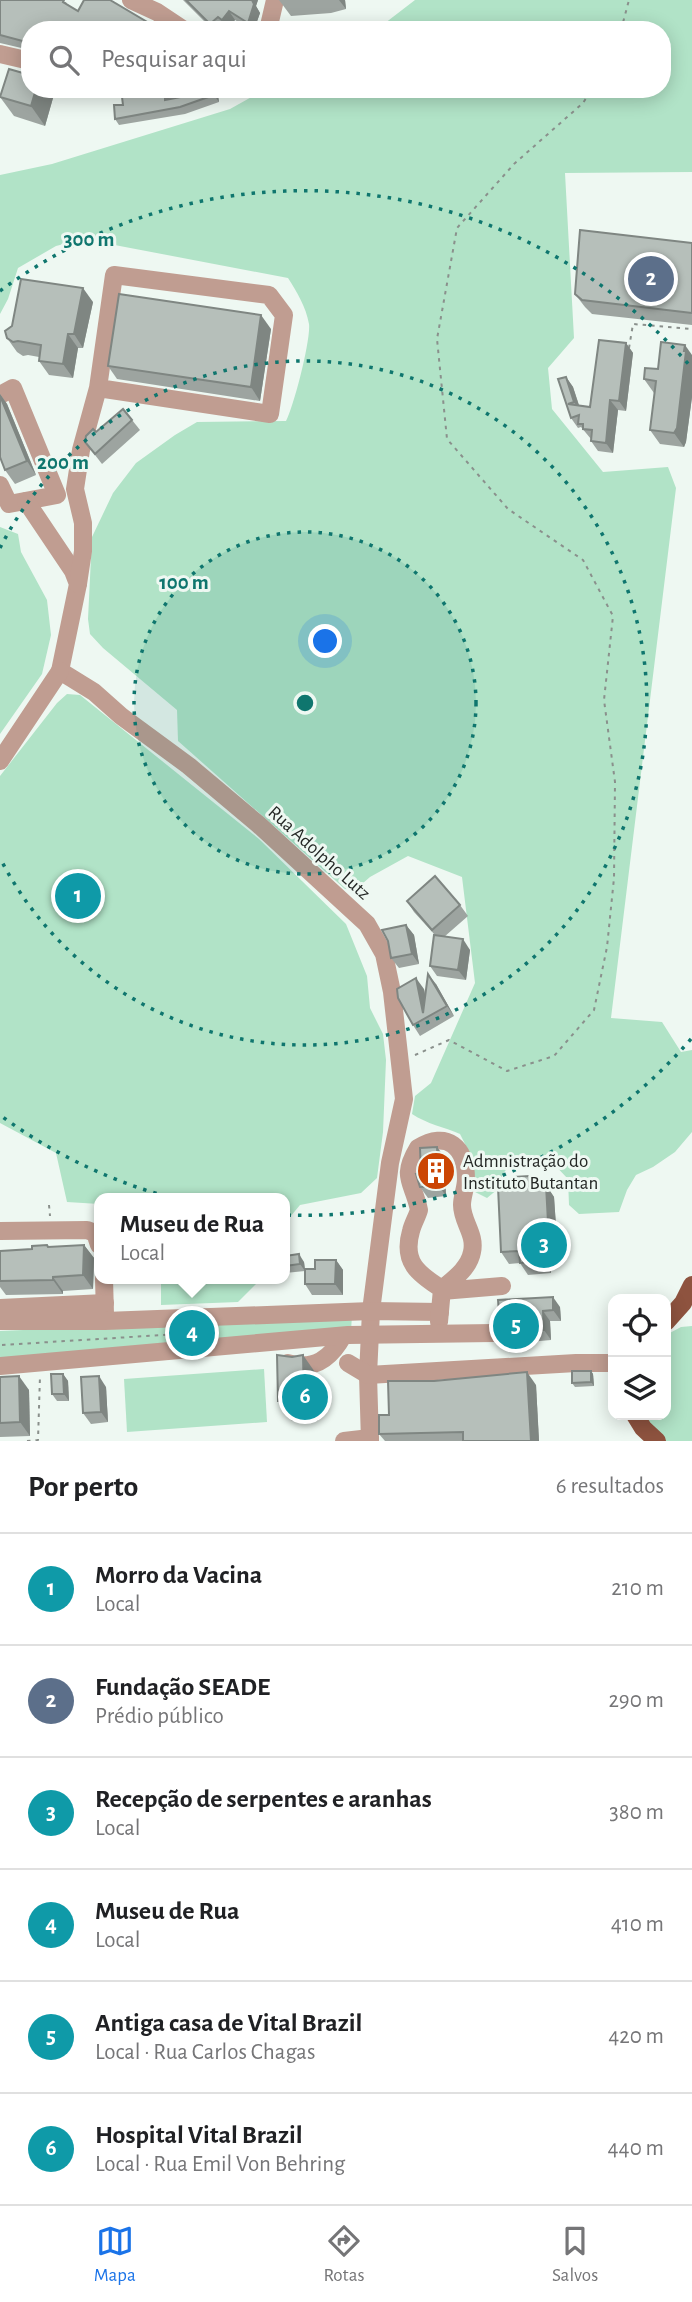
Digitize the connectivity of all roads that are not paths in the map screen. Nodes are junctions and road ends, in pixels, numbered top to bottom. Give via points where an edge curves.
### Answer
1 (131, 0) edge
2 (275, 0) edge
3 (156, 6) edge
4 (174, 21) edge
5 (270, 21) edge
6 (0, 54) edge
7 (21, 59) edge
8 (98, 388) junction
9 (0, 395) edge
10 (0, 485) edge
11 (26, 501) junction
12 (78, 584) junction
13 (60, 671) junction
14 (0, 761) edge
15 (0, 1231) edge
16 (94, 1233) edge
17 (104, 1284) edge
18 (692, 1285) edge
19 (502, 1286) dead end
20 (442, 1290) junction
21 (105, 1303) junction
22 (0, 1308) edge
23 (371, 1311) junction
24 (440, 1312) junction
25 (692, 1315) edge
26 (671, 1317) edge
27 (0, 1321) edge
28 (105, 1321) junction
29 (671, 1321) edge
30 (438, 1332) junction
31 (495, 1333) dead end
32 (369, 1334) junction
33 (343, 1336) junction
34 (266, 1342) junction
35 (348, 1363) dead end
36 (608, 1363) edge
37 (0, 1366) edge
38 (368, 1375) junction
39 (638, 1420) edge
40 (370, 1440) edge
41 (344, 1441) edge
42 (657, 1441) edge

1 - 3 street
2 - 5 street
3 - 4 street
6 - 7 street
8 - 8 street via 270,414 284,314 270,295 114,275
8 - 12 street via 75,489 83,523
9 - 11 street via 13,388 57,495
10 - 11 street via 9,504
11 - 12 street via 74,571
12 - 13 street
13 - 14 street
13 - 23 street, Rua Adolpho Lutz via 94,692 258,824 367,924 384,954 404,1100 390,1163
15 - 16 street
17 - 21 street
18 - 26 main road
19 - 20 street
20 - 20 street via 420,1275 409,1254 419,1210 408,1170 418,1148 437,1140 456,1146 465,1164 461,1208 473,1240 467,1265
20 - 24 street
21 - 22 street
21 - 28 street
23 - 24 street
23 - 28 street
23 - 32 street, Rua Adolpho Lutz
24 - 30 street
25 - 29 main road
27 - 28 street
30 - 31 street
30 - 32 street
32 - 33 street
32 - 38 street, Rua Adolpho Lutz
33 - 34 street
33 - 34 street via 330,1354 311,1366 286,1362
34 - 37 street
35 - 38 street
36 - 38 street
38 - 40 street, Rua Adolpho Lutz
39 - 42 main road
40 - 41 street

